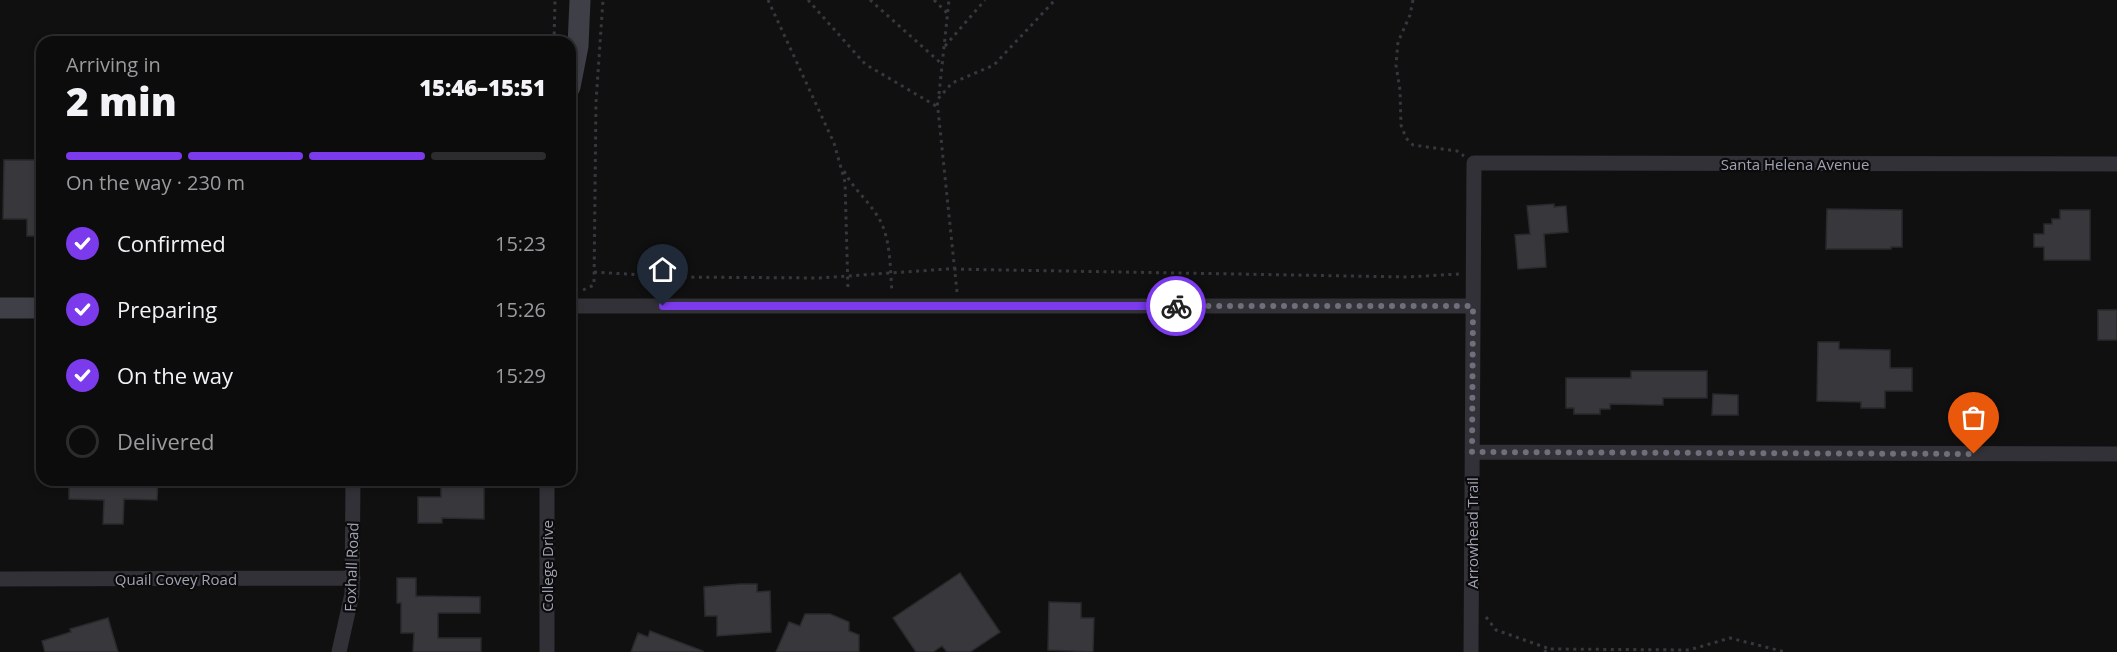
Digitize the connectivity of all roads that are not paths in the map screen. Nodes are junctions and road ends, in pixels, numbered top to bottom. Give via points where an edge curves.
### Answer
1 (580, 0) edge
2 (576, 56) edge
3 (1474, 163) joint
4 (2117, 164) edge
5 (576, 306) edge
6 (1473, 306) junction
7 (0, 308) edge
8 (36, 308) edge
9 (1472, 452) junction
10 (2117, 454) edge
11 (353, 486) edge
12 (547, 486) edge
13 (353, 578) junction
14 (0, 579) edge
15 (339, 652) edge
16 (546, 652) edge
17 (1472, 652) edge

1 - 2 main road
3 - 4 street, Santa Helena Avenue
3 - 6 street, Arrowhead Trail
5 - 6 street
6 - 9 street, Arrowhead Trail
7 - 8 main road
9 - 10 street
9 - 17 street, Arrowhead Trail
11 - 13 street, Foxhall Road
12 - 16 street, College Drive
13 - 14 street, Quail Covey Road
13 - 15 street, Foxhall Road via 350,613

